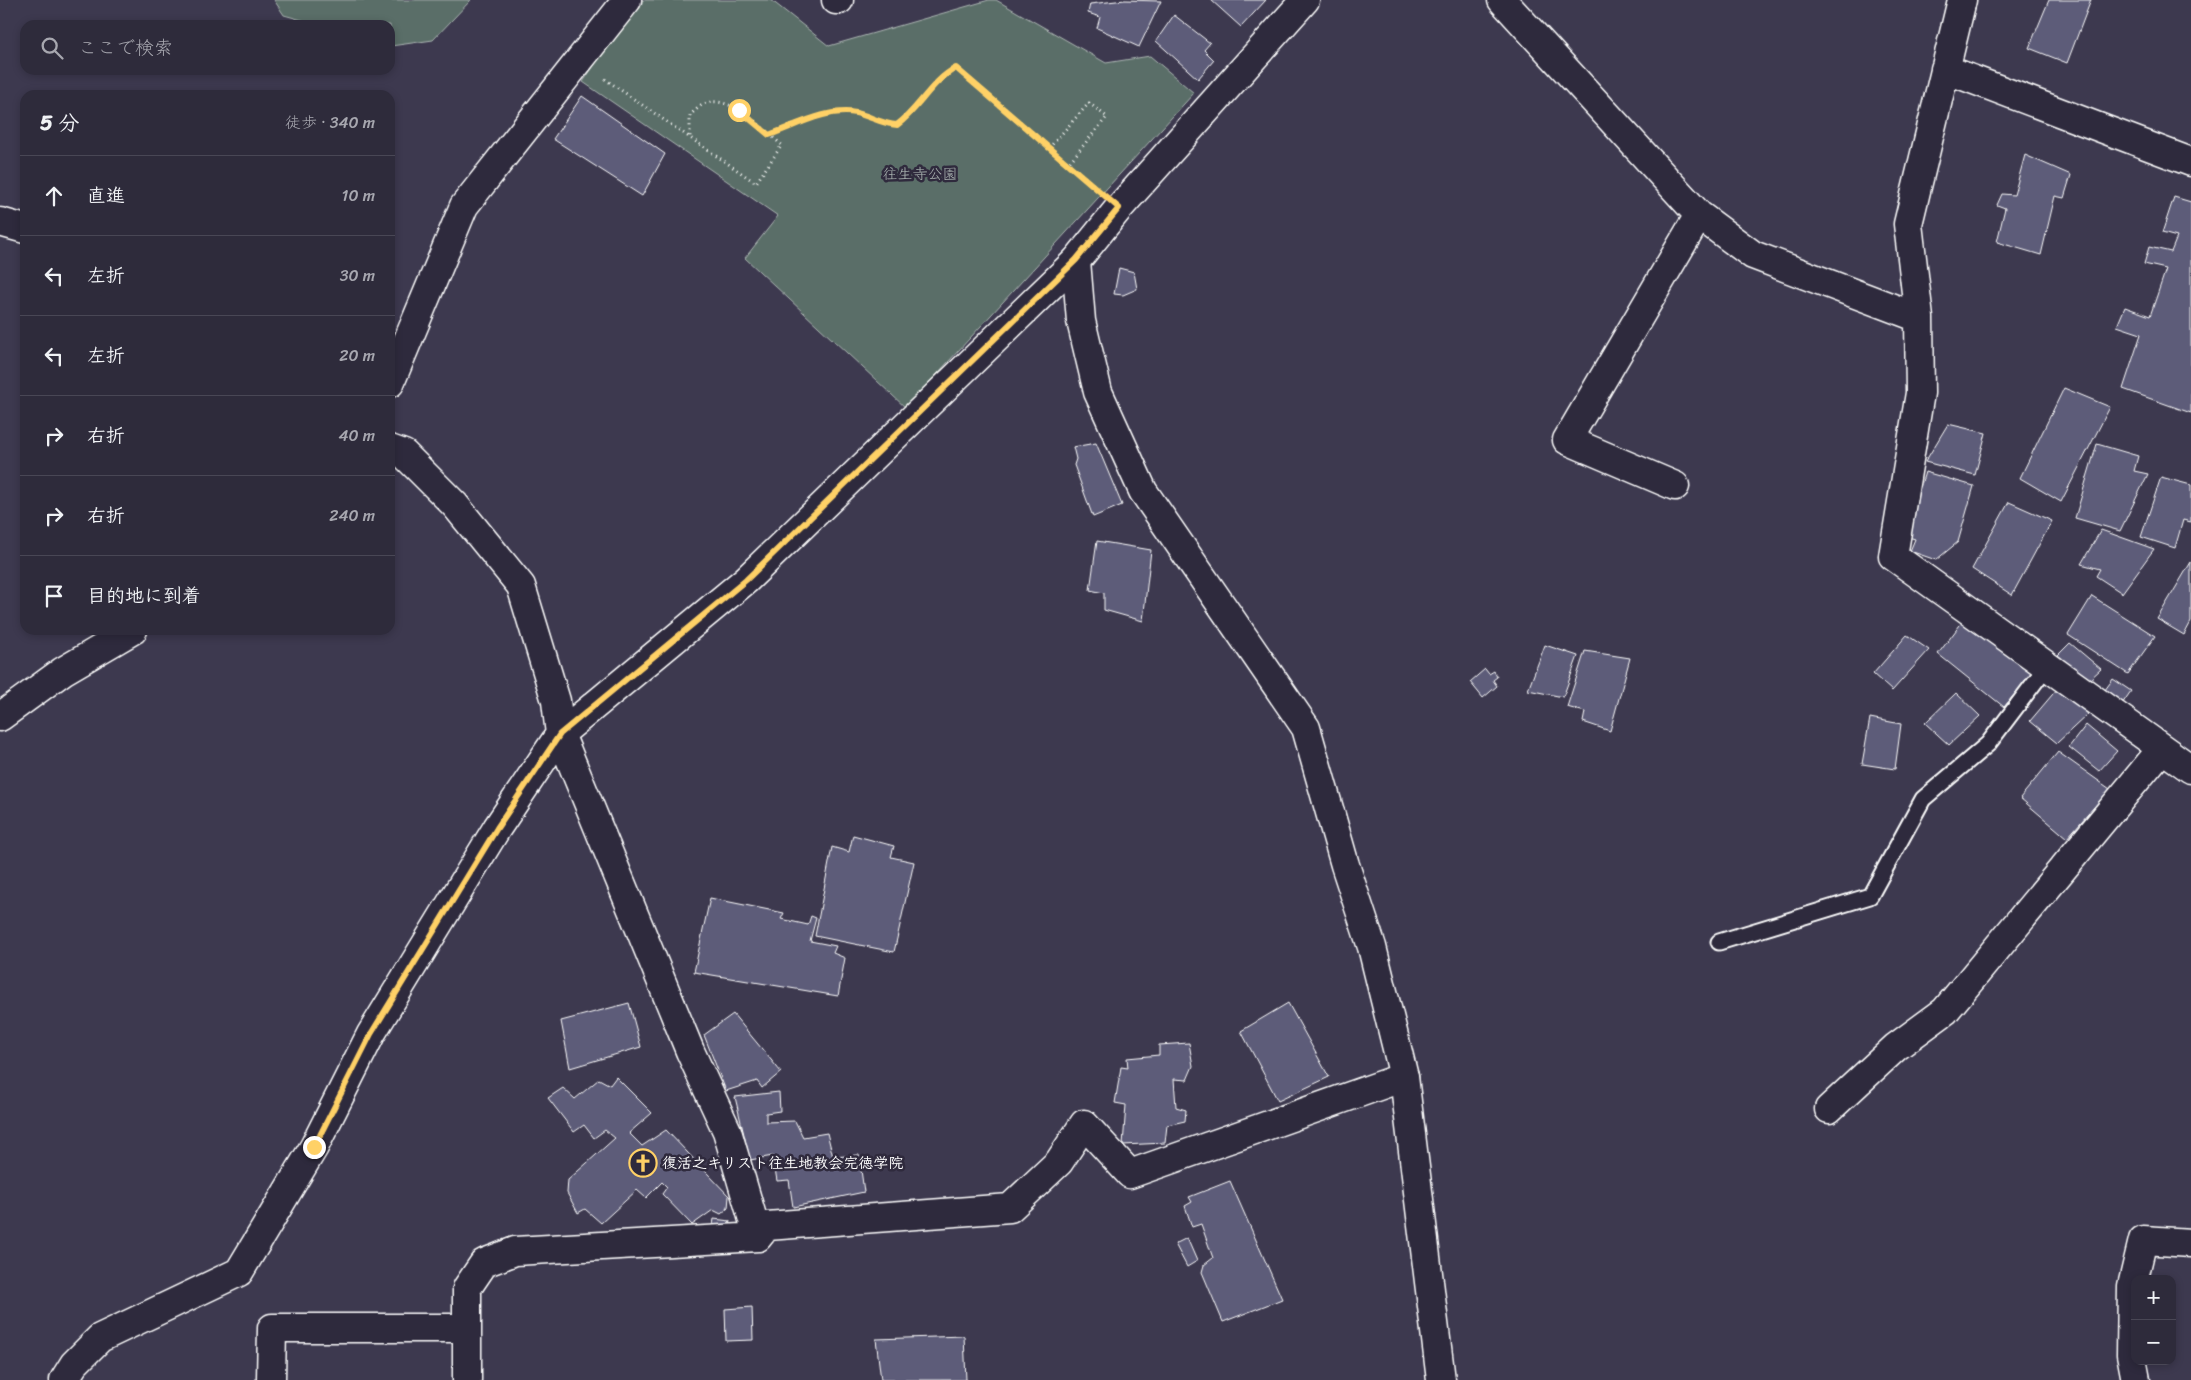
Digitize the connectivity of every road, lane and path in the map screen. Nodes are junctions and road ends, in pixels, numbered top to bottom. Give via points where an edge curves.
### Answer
1 (627, 0) edge
2 (1305, 0) edge
3 (1502, 0) edge
4 (1962, 0) edge
5 (578, 60) junction
6 (1945, 69) junction
7 (769, 135) junction
8 (690, 138) junction
9 (1050, 148) junction
10 (2191, 162) edge
11 (1068, 164) junction
12 (1119, 208) junction
13 (1698, 216) junction
14 (0, 222) edge
15 (20, 228) edge
16 (1076, 260) junction
17 (1919, 318) junction
18 (395, 371) edge
19 (395, 451) edge
20 (1674, 486) dead end
21 (124, 635) edge
22 (2046, 666) junction
23 (0, 717) edge
24 (560, 734) junction
25 (2161, 750) junction
26 (2190, 765) edge
27 (1719, 942) dead end
28 (1404, 1077) junction
29 (1829, 1109) dead end
30 (758, 1237) junction
31 (2191, 1243) edge
32 (467, 1328) junction
33 (64, 1380) edge
34 (271, 1380) edge
35 (467, 1380) edge
36 (1441, 1380) edge
37 (2136, 1380) edge

1 - 5 street
2 - 12 street
3 - 13 street
4 - 6 street
5 - 8 path
5 - 18 street via 464,206
6 - 10 street
6 - 17 street via 1908,224
7 - 8 path via 739,110 725,103 706,104 690,115
7 - 8 path via 782,145 756,182
7 - 9 path via 834,112 857,113 883,124 897,125 906,119 912,108 944,74 956,68
9 - 11 path
9 - 11 path via 1089,103 1107,117
11 - 12 path
12 - 16 street
13 - 17 street via 1753,256
13 - 20 street via 1567,440
14 - 15 street
16 - 24 street via 746,580
16 - 28 street via 1082,321 1098,392 1143,491 1306,728 1372,947
17 - 22 street via 1920,393 1893,556
19 - 24 street via 404,454 455,505 521,586 556,701
21 - 23 street via 63,671
22 - 25 street
22 - 27 lane via 1988,744 1923,799 1870,896
24 - 30 street via 726,1131
24 - 33 street via 497,828 371,1034 314,1147 239,1272 100,1338 74,1364
25 - 26 street
25 - 29 street via 1946,1011 1896,1047
28 - 30 street via 1130,1174 1084,1124 1059,1162 1010,1208 767,1226
28 - 36 street
30 - 32 street via 515,1251 484,1263 467,1288
31 - 37 street via 2143,1240 2132,1286 2131,1354
32 - 34 street via 272,1328
32 - 35 street

